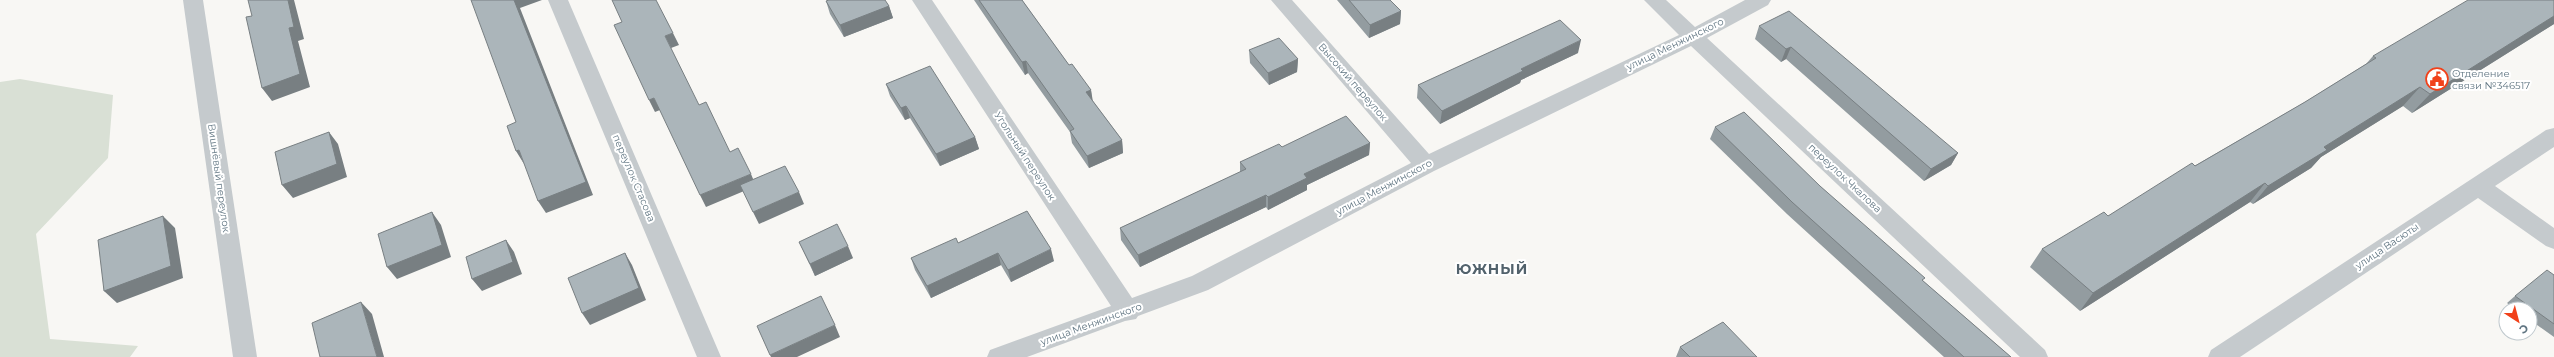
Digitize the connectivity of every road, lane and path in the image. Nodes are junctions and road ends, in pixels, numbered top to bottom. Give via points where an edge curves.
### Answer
1 (192, 0) edge
2 (558, 0) edge
3 (922, 0) edge
4 (1281, 0) edge
5 (1654, 0) edge
6 (1762, 0) edge
7 (1694, 36) junction
8 (2554, 136) edge
9 (1426, 165) junction
10 (2478, 186) junction
11 (2554, 240) edge
12 (1128, 312) junction
13 (244, 357) edge
14 (710, 357) edge
15 (999, 357) edge
16 (2036, 357) edge
17 (2220, 357) edge

1 - 13 street, Вишнёвый переулок
2 - 14 street, переулок Стасова
3 - 12 street, Угольный переулок
4 - 9 street, Высокий переулок
5 - 7 street, переулок Чкалова
6 - 7 street, улица Менжинского
7 - 9 street, улица Менжинского
7 - 16 street, переулок Чкалова
8 - 10 street, улица Васюты
9 - 12 street, улица Менжинского via 1200,284
10 - 11 street
10 - 17 street, улица Васюты
12 - 15 street, улица Менжинского

